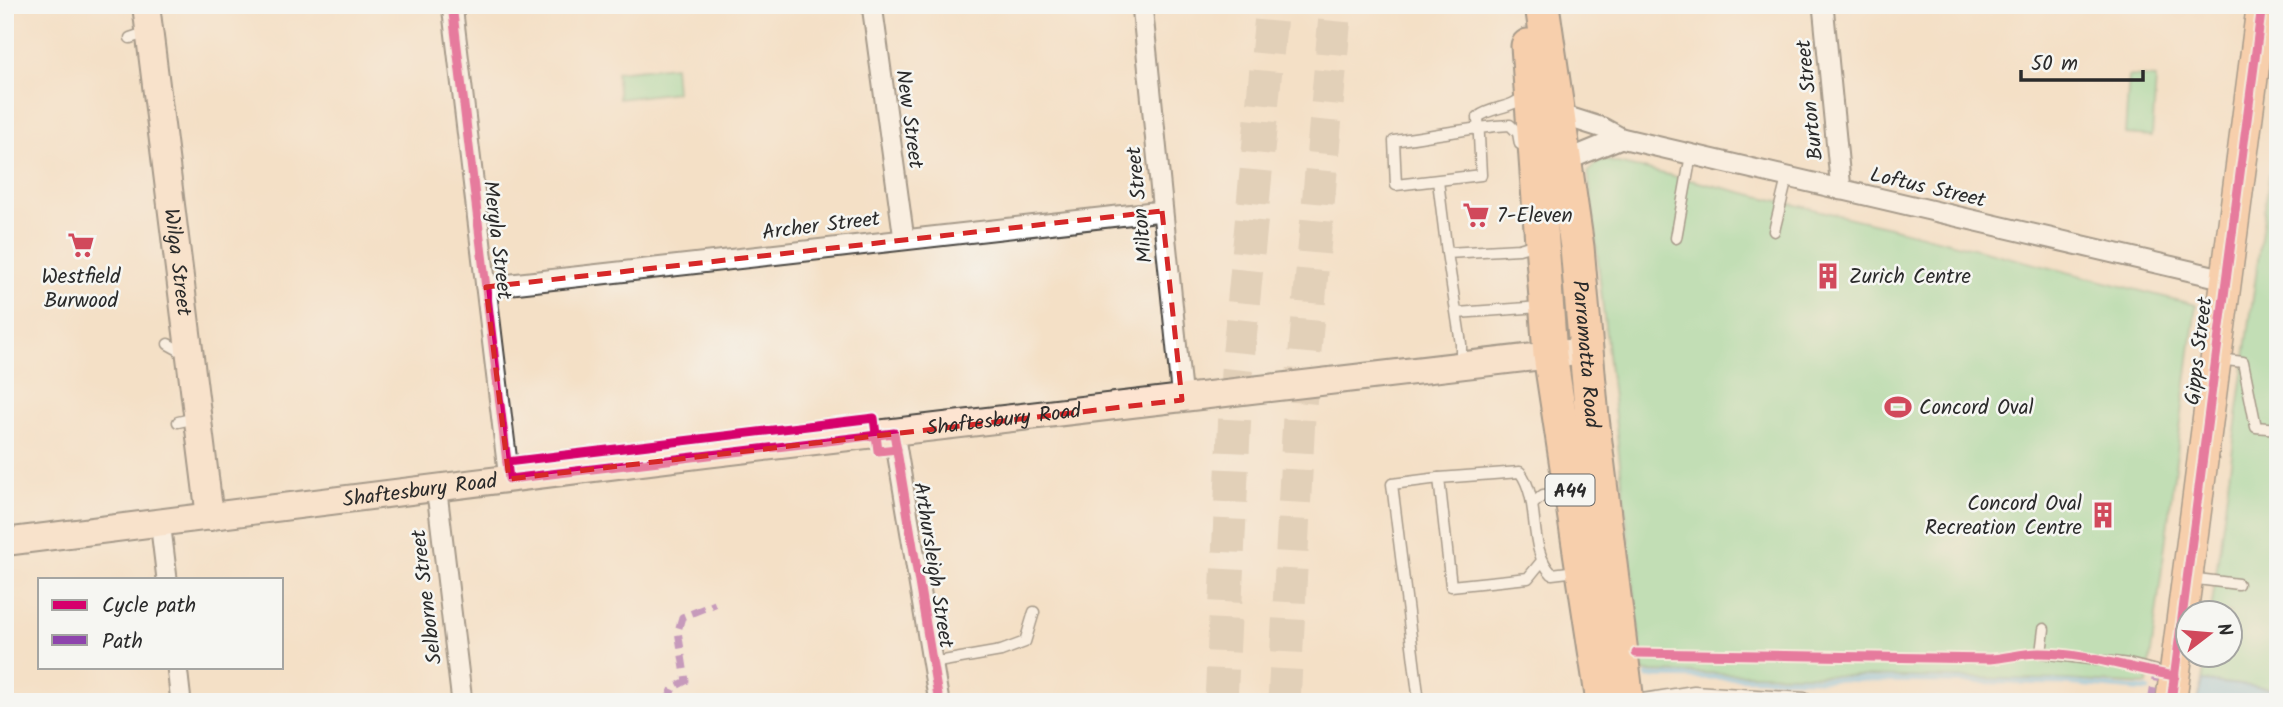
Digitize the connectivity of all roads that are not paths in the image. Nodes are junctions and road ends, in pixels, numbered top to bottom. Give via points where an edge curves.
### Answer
1 (146, 5) edge
2 (452, 5) edge
3 (872, 5) edge
4 (1142, 5) edge
5 (1522, 5) edge
6 (1542, 5) edge
7 (1823, 5) edge
8 (2262, 5) edge
9 (1531, 89) junction
10 (1559, 114) junction
11 (1477, 129) junction
12 (1621, 138) junction
13 (1691, 155) junction
14 (1521, 156) dead end
15 (1565, 161) junction
16 (1787, 178) junction
17 (1438, 181) junction
18 (1841, 190) junction
19 (1162, 211) junction
20 (1774, 231) dead end
21 (904, 239) junction
22 (1676, 239) dead end
23 (1542, 243) junction
24 (1447, 253) junction
25 (2225, 279) junction
26 (486, 287) junction
27 (1546, 306) junction
28 (1457, 313) junction
29 (1585, 351) junction
30 (1550, 355) junction
31 (2214, 358) junction
32 (1461, 365) junction
33 (1182, 400) junction
34 (2278, 429) edge
35 (894, 433) junction
36 (1440, 478) junction
37 (509, 480) junction
38 (433, 488) junction
39 (1570, 492) junction
40 (1533, 504) junction
41 (211, 517) junction
42 (160, 521) junction
43 (5, 542) edge
44 (1541, 562) junction
45 (1597, 567) junction
46 (167, 578) edge
47 (2188, 578) junction
48 (2238, 584) dead end
49 (1034, 612) dead end
50 (2044, 629) dead end
51 (932, 663) junction
52 (177, 668) edge
53 (2174, 689) edge
54 (181, 702) edge
55 (462, 702) edge
56 (939, 702) edge
57 (1419, 702) edge
58 (1603, 702) edge
59 (1627, 702) edge
60 (1811, 702) edge

1 - 41 main road, Wilga Street via 139,35 187,420
2 - 26 street, Meryla Street
3 - 21 street, New Street
4 - 19 street, Milton Street
5 - 9 highway, Parramatta Road / A44
6 - 10 highway, Parramatta Road / A44
7 - 18 street, Burton Street
8 - 25 main road, Gipps Street
9 - 11 lane via 1519,102 1478,117
9 - 23 highway, Parramatta Road / A44 via 1531,177
10 - 12 street, Loftus Street
10 - 15 highway, Parramatta Road / A44
11 - 14 lane via 1510,125 1518,132
11 - 17 lane via 1481,175
11 - 17 lane via 1394,141 1396,185
12 - 13 street, Loftus Street
12 - 15 street
13 - 16 street, Loftus Street
13 - 22 lane
15 - 29 highway, Parramatta Road / A44
16 - 18 street, Loftus Street
16 - 20 lane
17 - 24 lane
18 - 25 street, Loftus Street
19 - 21 street, Archer Street
19 - 33 street, Milton Street
21 - 26 street, Archer Street
23 - 24 lane via 1519,249
23 - 27 highway, Parramatta Road / A44
24 - 28 lane
25 - 31 main road, Gipps Street
26 - 37 street, Meryla Street
27 - 28 lane
27 - 30 highway, Parramatta Road / A44
28 - 32 lane
29 - 30 main road, Shaftesbury Road
29 - 45 highway, Parramatta Road / A44
30 - 32 main road, Shaftesbury Road
30 - 39 highway, Parramatta Road / A44
31 - 34 lane via 2243,362 2256,427
31 - 47 main road, Gipps Street
32 - 33 main road, Shaftesbury Road
33 - 35 main road, Shaftesbury Road
35 - 37 main road, Shaftesbury Road
35 - 51 street, Arthursleigh Street
36 - 40 lane via 1520,472 1531,486
36 - 44 lane via 1451,586 1528,578
36 - 57 lane via 1392,484
37 - 38 main road, Shaftesbury Road
38 - 41 main road, Shaftesbury Road
38 - 55 street, Selborne Street
39 - 40 lane via 1543,495
39 - 45 highway, Parramatta Road / A44
40 - 44 lane
41 - 42 main road, Shaftesbury Road
42 - 43 main road, Shaftesbury Road
42 - 46 street
44 - 45 lane via 1552,574
45 - 58 highway, Parramatta Road / A44
45 - 59 highway, Parramatta Road / A44
47 - 48 lane
47 - 53 main road, Gipps Street
49 - 51 lane via 1025,642
50 - 53 lane via 2041,653 2129,664
51 - 56 street, Arthursleigh Street
52 - 54 street
59 - 60 lane via 1694,691

